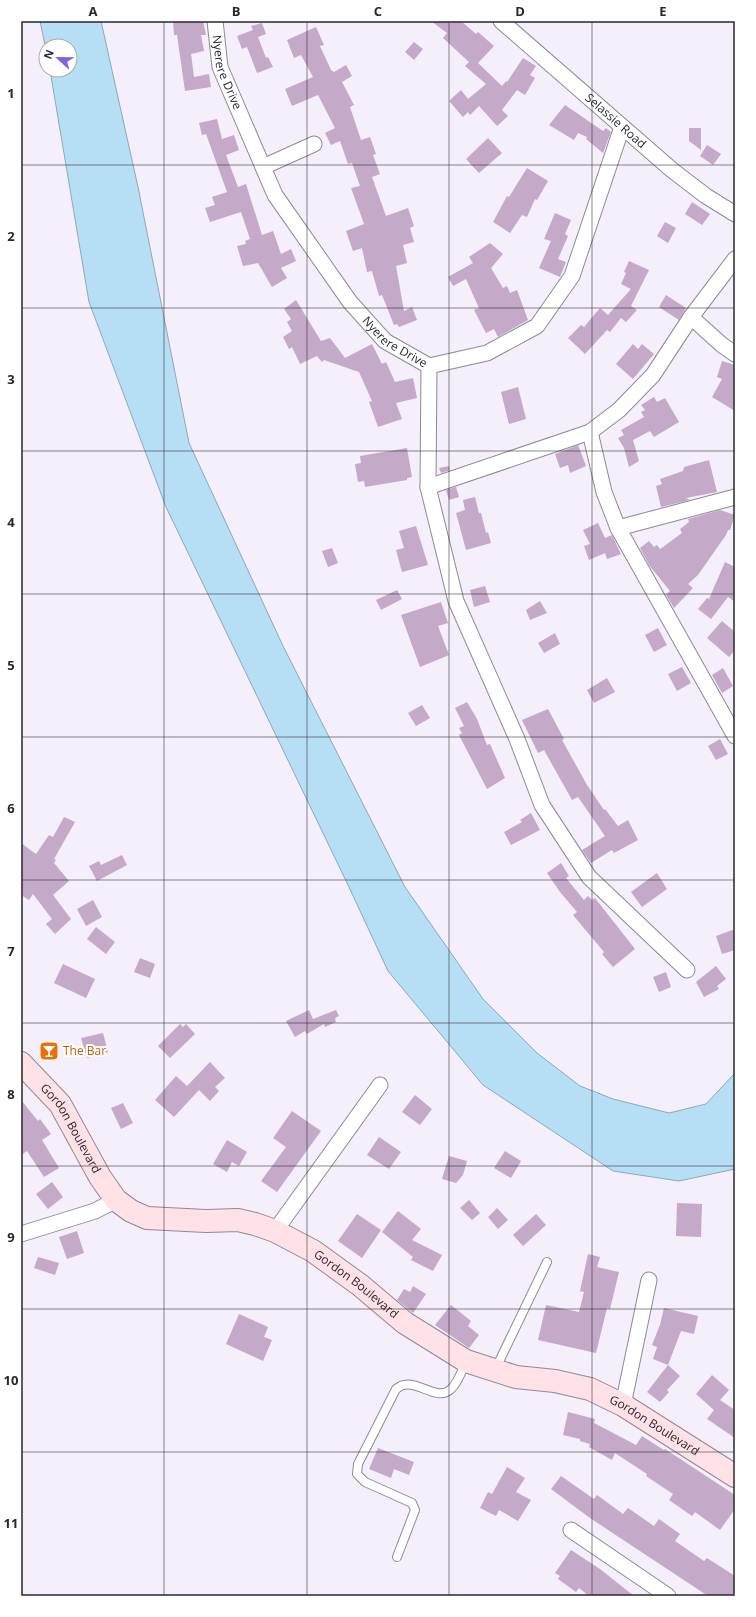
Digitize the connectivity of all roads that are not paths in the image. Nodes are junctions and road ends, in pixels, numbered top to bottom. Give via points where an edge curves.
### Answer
1 (215, 21) edge
2 (501, 21) edge
3 (622, 127) junction
4 (314, 144) dead end
5 (263, 167) junction
6 (735, 214) edge
7 (735, 259) edge
8 (691, 317) junction
9 (735, 354) edge
10 (429, 366) junction
11 (590, 432) junction
12 (428, 487) junction
13 (735, 496) edge
14 (618, 528) junction
15 (735, 736) edge
16 (687, 970) dead end
17 (21, 1064) edge
18 (380, 1085) dead end
19 (116, 1200) junction
20 (275, 1231) junction
21 (21, 1234) edge
22 (547, 1262) dead end
23 (649, 1280) dead end
24 (466, 1361) junction
25 (495, 1371) junction
26 (623, 1405) junction
27 (735, 1476) edge
28 (571, 1530) dead end
29 (397, 1557) dead end
30 (668, 1596) edge

1 - 5 street, Nyerere Drive via 220,67
2 - 3 street, Selassie Road
3 - 6 street, Selassie Road via 672,170
3 - 10 street, Nyerere Drive via 572,276 537,326 487,353
4 - 5 street
5 - 10 street, Nyerere Drive via 275,195 350,302 385,341
7 - 8 street
8 - 9 street
8 - 11 street via 653,375 619,410
10 - 12 street
11 - 12 street
11 - 14 street via 604,492
12 - 16 street via 456,602 517,739 542,805 589,876
13 - 14 street
14 - 15 street
17 - 19 street, Gordon Boulevard via 60,1104 100,1177
18 - 20 street
19 - 20 street, Gordon Boulevard via 147,1218 238,1220
19 - 21 street via 95,1211
20 - 24 street, Gordon Boulevard via 312,1251 360,1285 405,1323
22 - 25 lane
23 - 26 street
24 - 25 street, Gordon Boulevard
24 - 29 lane via 452,1389 447,1392 440,1394 405,1384 396,1389 358,1464 357,1474 365,1482 412,1503 415,1510
25 - 26 street, Gordon Boulevard via 590,1389
26 - 27 street, Gordon Boulevard
28 - 30 street

